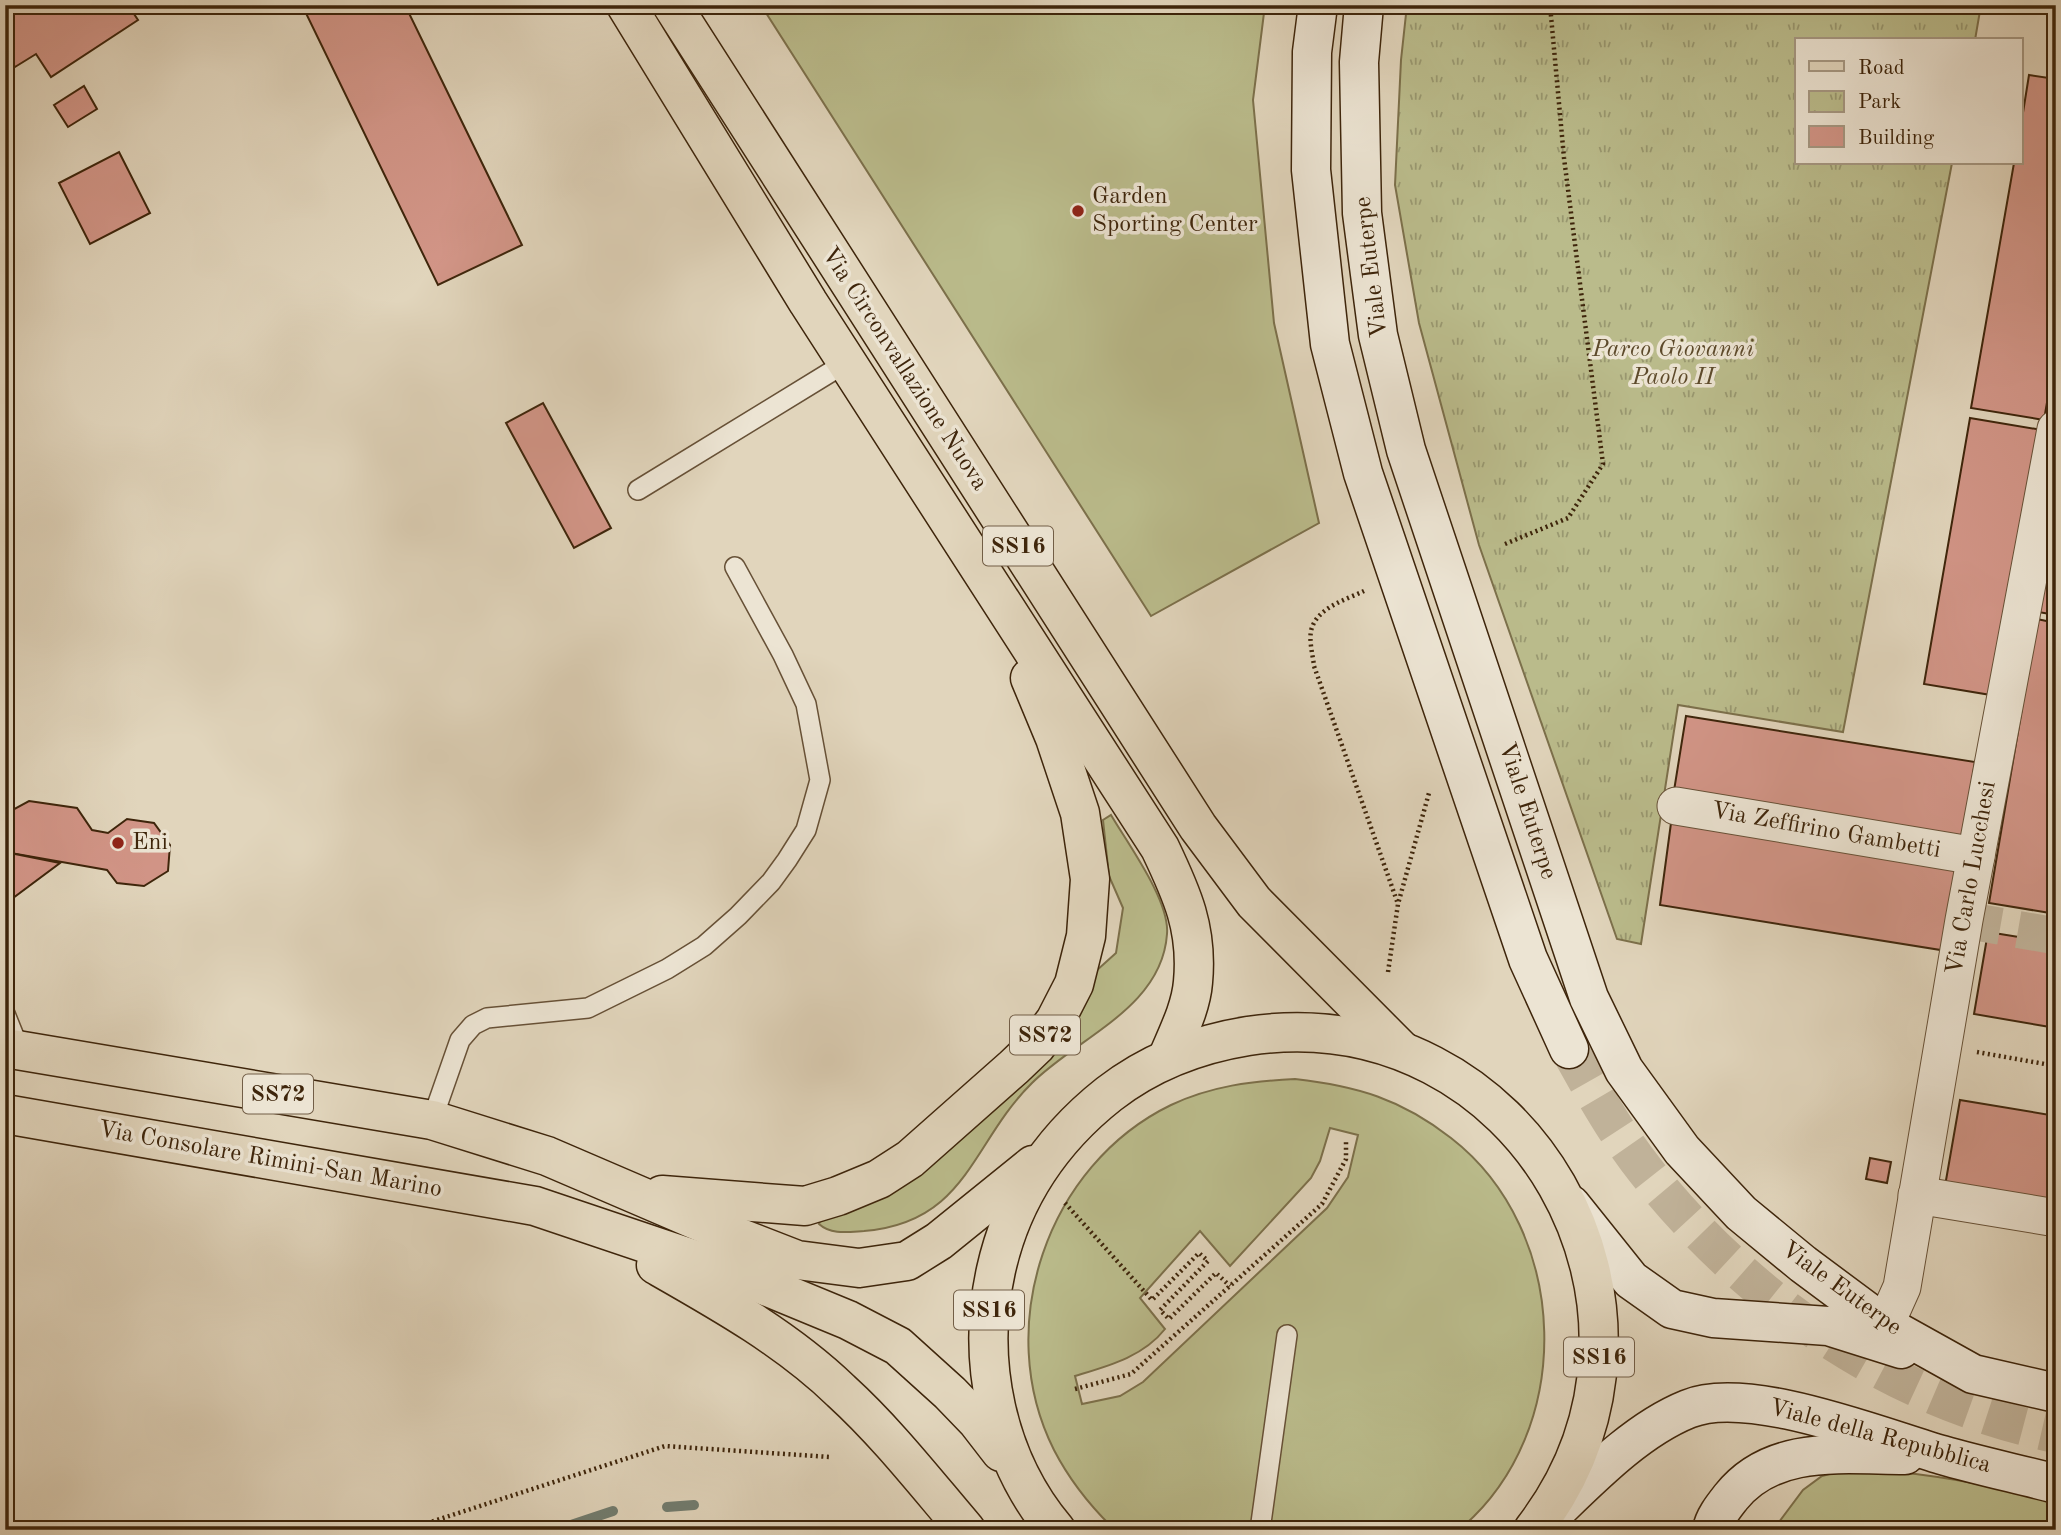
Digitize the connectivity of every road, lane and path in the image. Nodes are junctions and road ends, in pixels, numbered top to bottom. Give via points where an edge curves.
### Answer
1 (626, 5) edge
2 (672, 5) edge
3 (1318, 5) edge
4 (1364, 5) edge
5 (1550, 5) edge
6 (847, 362) junction
7 (2056, 429) edge
8 (638, 489) dead end
9 (1505, 544) dead end
10 (735, 568) dead end
11 (1372, 588) dead end
12 (995, 592) junction
13 (1430, 789) dead end
14 (1676, 806) dead end
15 (1976, 856) junction
16 (1398, 904) junction
17 (1388, 972) dead end
18 (5, 1014) edge
19 (1942, 1046) junction
20 (1569, 1049) tunnel mouth
21 (13, 1050) edge
22 (1405, 1054) junction
23 (1167, 1059) junction
24 (2056, 1066) edge
25 (5, 1114) edge
26 (432, 1120) junction
27 (1346, 1139) dead end
28 (1051, 1151) junction
29 (1561, 1191) junction
30 (635, 1194) junction
31 (1917, 1195) junction
32 (1065, 1203) dead end
33 (535, 1206) junction
34 (2056, 1218) edge
35 (1230, 1286) junction
36 (1885, 1325) junction
37 (1287, 1335) dead end
38 (1973, 1374) junction
39 (1075, 1389) dead end
40 (2056, 1393) edge
41 (1941, 1455) junction
42 (830, 1457) dead end
43 (1021, 1478) junction
44 (2056, 1484) edge
45 (406, 1530) edge
46 (965, 1530) edge
47 (1056, 1530) edge
48 (1260, 1530) edge
49 (1535, 1530) edge
50 (1712, 1530) edge

1 - 6 main road, Via Circonvallazione Nuova / SS16
2 - 22 main road, Via Circonvallazione Nuova / SS16 via 1198,827 1254,902
3 - 20 main road, Viale Euterpe via 1312,52 1311,170 1330,344 1367,485 1528,959
4 - 36 main road, Viale Euterpe via 1359,62 1362,213 1378,335 1406,450 1589,998 1624,1070 1682,1150 1741,1213
5 - 9 path via 1564,158 1603,464 1568,518
6 - 8 lane
6 - 12 main road, Via Circonvallazione Nuova / SS16
7 - 15 street, Via Carlo Lucchesi
10 - 26 lane via 806,704 820,780 806,830 771,882 738,916 704,946 667,969 588,1008 487,1018 473,1025 460,1040
11 - 16 path via 1332,605 1317,618 1311,644 1314,666
12 - 23 main road, Via Circonvallazione Nuova / SS16 via 1160,848 1183,895 1193,935 1193,984
12 - 30 main road, SS72 via 1072,788 1090,879 1086,936 1074,984 1055,1021 1036,1046 910,1159 858,1188 805,1206
13 - 16 path
14 - 15 street, Via Zeffirino Gambetti
15 - 19 street, Via Carlo Lucchesi
16 - 17 path
18 - 21 lane
19 - 24 path
19 - 31 street, Via Carlo Lucchesi
21 - 26 main road, SS72
22 - 23 main road, Via Circonvallazione Nuova / SS16 via 1332,1034 1275,1032 1219,1041
22 - 29 main road, Via Circonvallazione Nuova / SS16 via 1452,1077 1491,1105 1526,1140
23 - 28 main road, Via Circonvallazione Nuova / SS16 via 1126,1081 1084,1114
25 - 33 main road, Via Consolare Rimini-San Marino
26 - 30 main road, SS72 via 547,1156
27 - 35 path via 1346,1159 1322,1204
28 - 30 main road, SS72 via 939,1241 906,1261 859,1268 797,1260
28 - 43 main road, Via Circonvallazione Nuova / SS16 via 1015,1211 989,1299 988,1352 997,1415
29 - 38 main road via 1631,1280 1672,1309 1713,1318 1828,1326
29 - 49 main road, Via Circonvallazione Nuova / SS16 via 1576,1220 1592,1276 1599,1310 1598,1367 1576,1457
31 - 34 street
31 - 36 street, Via Carlo Lucchesi via 1902,1287
32 - 35 path via 1152,1300 1199,1253 1208,1261 1160,1310 1169,1319 1216,1273
33 - 43 main road, Via Consolare Rimini-San Marino via 734,1273 898,1346 950,1392
33 - 46 main road, Via Consolare Rimini-San Marino via 652,1263 784,1343 840,1389 887,1437
35 - 39 path via 1131,1374
36 - 38 main road, Viale Euterpe
37 - 48 lane
38 - 40 main road, Viale Euterpe
41 - 44 main road, Viale della Repubblica
41 - 49 main road, Viale della Repubblica via 1767,1405 1727,1402 1689,1408 1632,1443
41 - 50 main road via 1793,1457 1743,1482
42 - 45 path via 665,1446
43 - 47 main road, Via Circonvallazione Nuova / SS16

